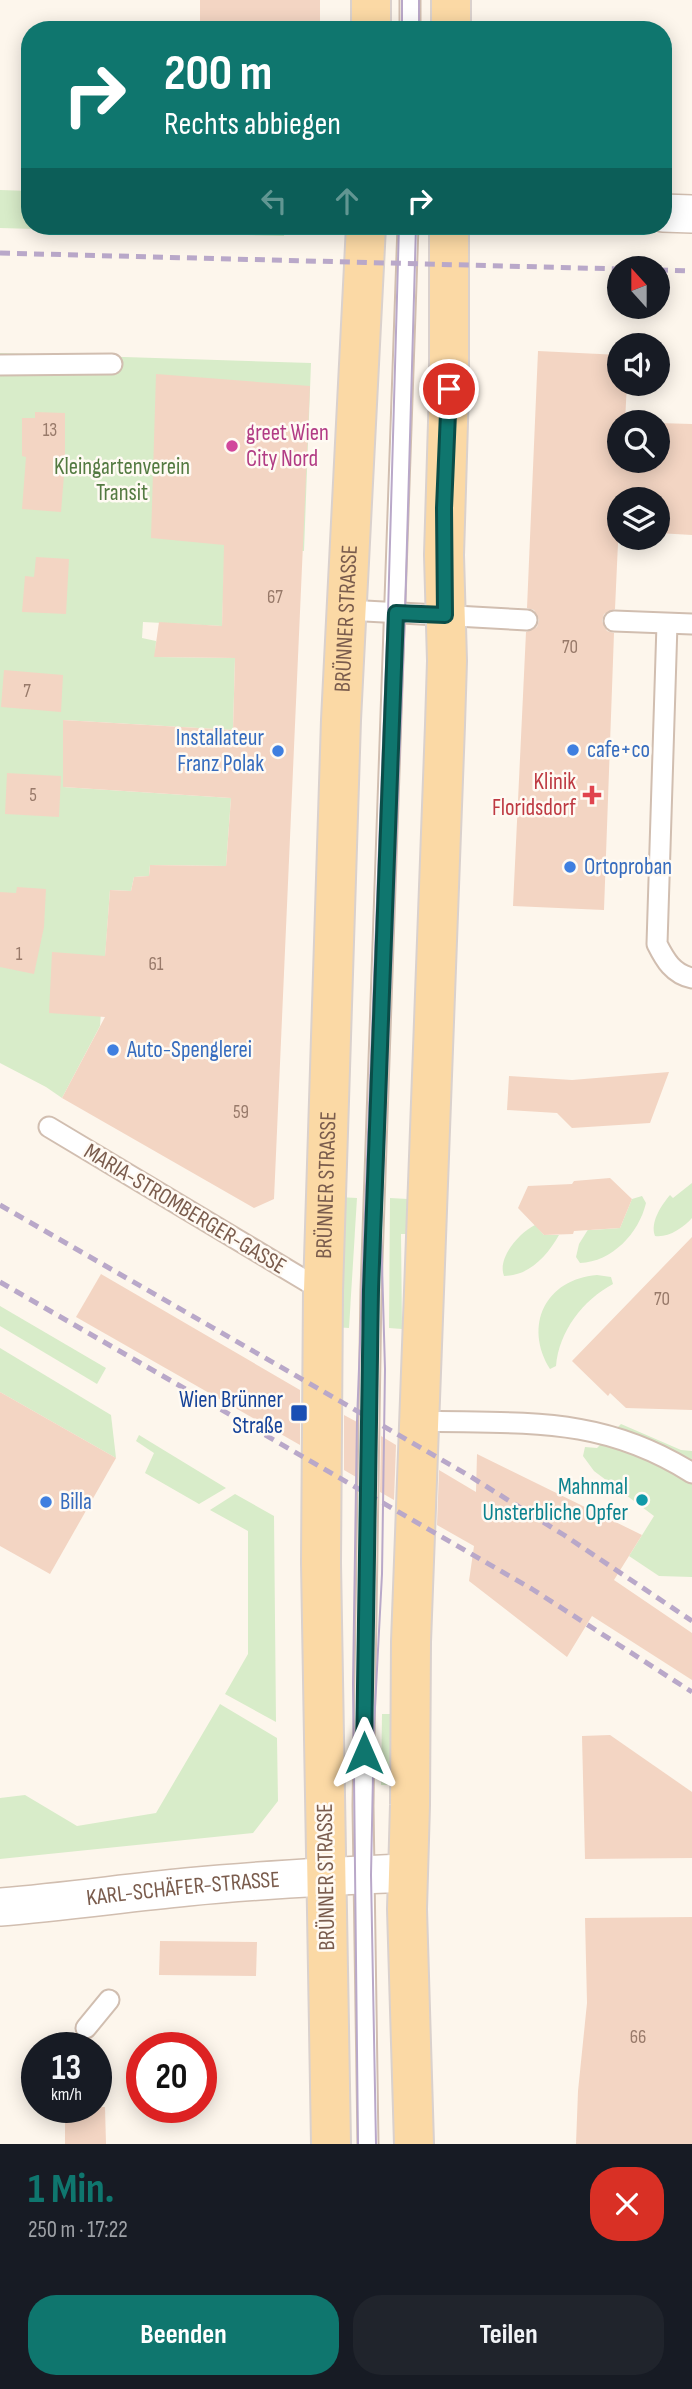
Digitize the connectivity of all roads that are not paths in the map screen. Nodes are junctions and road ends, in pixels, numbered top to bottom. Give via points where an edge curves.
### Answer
1 (371, 0) edge
2 (410, 0) edge
3 (451, 0) edge
4 (371, 21) edge
5 (410, 21) edge
6 (451, 21) edge
7 (672, 213) edge
8 (692, 214) edge
9 (366, 235) edge
10 (408, 235) edge
11 (449, 235) edge
12 (112, 364) dead end
13 (0, 365) edge
14 (347, 611) junction
15 (396, 613) junction
16 (445, 615) junction
17 (527, 620) dead end
18 (614, 621) dead end
19 (667, 624) junction
20 (692, 624) edge
21 (692, 978) edge
22 (49, 1127) dead end
23 (323, 1291) junction
24 (419, 1421) junction
25 (692, 1473) edge
26 (407, 1873) junction
27 (364, 1876) junction
28 (325, 1877) junction
29 (0, 1907) edge
30 (109, 2000) dead end
31 (86, 2028) dead end
32 (331, 2144) edge
33 (368, 2144) edge
34 (414, 2144) edge

1 - 4 main road
2 - 5 lane
3 - 6 main road
7 - 8 street
9 - 14 main road, BRÜNNER STRASSE
10 - 15 lane
11 - 16 main road
12 - 13 lane
14 - 15 lane
14 - 23 main road, BRÜNNER STRASSE
15 - 16 lane
15 - 27 lane via 371,1290
16 - 17 lane
16 - 24 main road via 445,725
18 - 19 lane
19 - 20 lane
19 - 21 lane via 657,944 674,970
22 - 23 lane, MARIA-STROMBERGER-GASSE
23 - 28 main road, BRÜNNER STRASSE
24 - 25 lane via 545,1423 590,1430 648,1449
24 - 26 main road
26 - 27 street, KARL-SCHÄFER-STRASSE
26 - 34 main road
27 - 28 street, KARL-SCHÄFER-STRASSE
27 - 33 lane
28 - 29 street, KARL-SCHÄFER-STRASSE
28 - 32 main road, BRÜNNER STRASSE
30 - 31 lane

